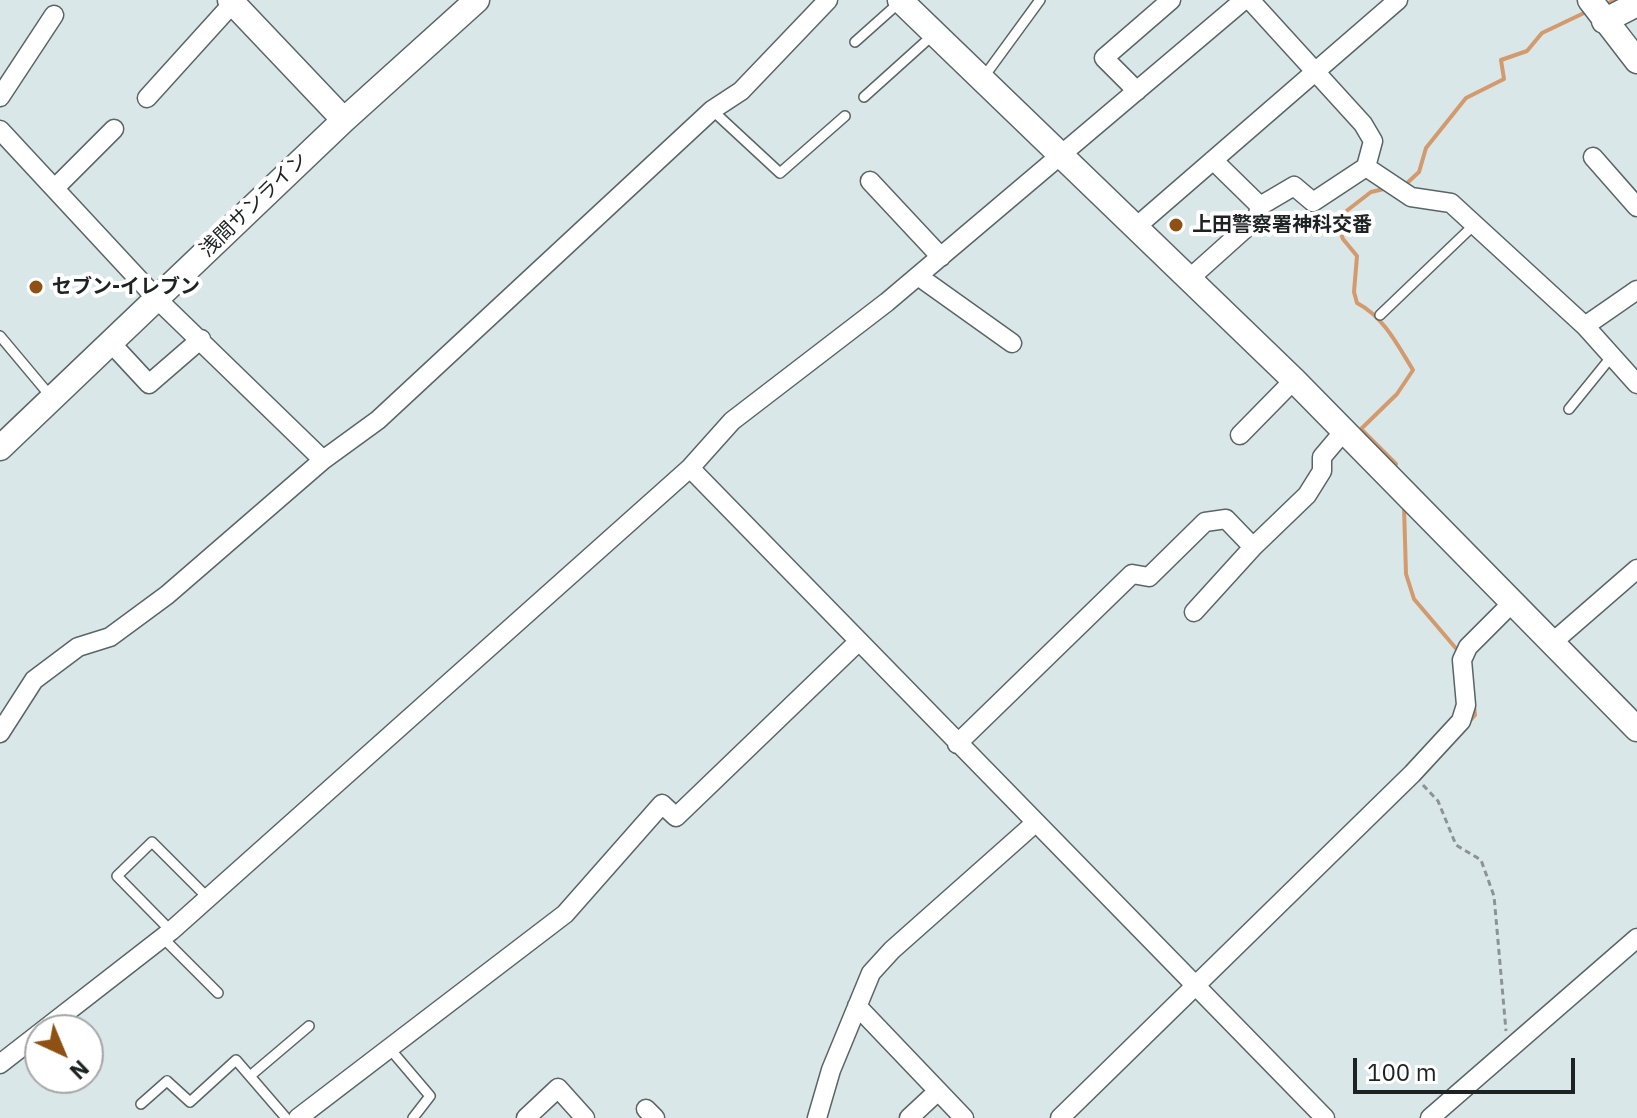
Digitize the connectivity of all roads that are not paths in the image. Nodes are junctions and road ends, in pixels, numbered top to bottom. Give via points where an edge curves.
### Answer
1 (477, 0) edge
2 (828, 0) edge
3 (1040, 0) edge
4 (1171, 0) edge
5 (1247, 0) edge
6 (1398, 0) edge
7 (1590, 0) edge
8 (231, 1) edge
9 (900, 1) edge
10 (1637, 4) edge
11 (54, 15) dead end
12 (1604, 21) junction
13 (934, 34) junction
14 (855, 42) dead end
15 (1637, 61) edge
16 (1316, 71) junction
17 (982, 79) junction
18 (1137, 91) junction
19 (0, 97) edge
20 (864, 97) dead end
21 (147, 98) dead end
22 (712, 110) junction
23 (845, 116) dead end
24 (344, 120) junction
25 (114, 129) dead end
26 (1, 132) edge
27 (1061, 157) junction
28 (1593, 157) dead end
29 (1213, 160) junction
30 (1366, 167) junction
31 (870, 181) dead end
32 (55, 188) junction
33 (1260, 206) junction
34 (1637, 207) edge
35 (1474, 225) junction
36 (1136, 227) junction
37 (941, 257) junction
38 (918, 276) junction
39 (1189, 279) junction
40 (1637, 290) edge
41 (157, 299) junction
42 (1380, 315) dead end
43 (1585, 326) junction
44 (0, 336) edge
45 (201, 339) junction
46 (110, 342) junction
47 (1012, 343) dead end
48 (1612, 356) junction
49 (1294, 380) junction
50 (1637, 384) edge
51 (52, 398) junction
52 (1569, 409) dead end
53 (1344, 431) junction
54 (1240, 435) dead end
55 (0, 448) edge
56 (323, 460) junction
57 (690, 468) junction
58 (1254, 546) junction
59 (1637, 569) edge
60 (1513, 602) junction
61 (1194, 612) dead end
62 (858, 642) junction
63 (1553, 642) junction
64 (1637, 729) edge
65 (0, 733) edge
66 (957, 744) junction
67 (1034, 824) junction
68 (207, 897) junction
69 (166, 934) junction
70 (1637, 938) edge
71 (1195, 988) junction
72 (218, 993) dead end
73 (857, 1006) junction
74 (309, 1026) dead end
75 (390, 1049) junction
76 (0, 1064) edge
77 (250, 1076) junction
78 (938, 1091) junction
79 (141, 1104) dead end
80 (286, 1118) edge
81 (298, 1118) edge
82 (413, 1118) edge
83 (526, 1118) edge
84 (585, 1118) edge
85 (817, 1118) edge
86 (909, 1118) edge
87 (964, 1118) edge
88 (1060, 1118) edge
89 (1325, 1118) edge
90 (1430, 1118) edge

1 - 24 street, 浅間サンライン
2 - 22 street via 741,91
3 - 17 lane
4 - 18 street via 1104,58
5 - 16 street
5 - 18 street
6 - 16 street
7 - 12 street
8 - 21 street
8 - 24 street
9 - 13 street
9 - 14 lane
10 - 12 street
11 - 19 street
12 - 15 street
13 - 17 street
13 - 20 lane
16 - 29 street
16 - 30 street via 1373,141
17 - 27 street
18 - 27 street
22 - 23 lane via 780,173
22 - 56 street via 378,420
24 - 41 street, 浅間サンライン
25 - 32 street
26 - 32 street
27 - 36 street
27 - 37 street
28 - 34 street
29 - 33 street
29 - 36 street
30 - 33 street via 1313,202 1294,186
30 - 35 street via 1411,197 1451,203
31 - 37 street
32 - 41 street
33 - 39 street via 1257,218
35 - 42 lane
35 - 43 street
36 - 39 street
37 - 38 street
38 - 47 street
38 - 57 street via 732,421
39 - 49 street
40 - 43 street
41 - 45 street
41 - 46 street, 浅間サンライン
43 - 48 street
44 - 51 lane
45 - 46 street via 149,384
45 - 56 street
46 - 51 street, 浅間サンライン
48 - 50 street
48 - 52 lane
49 - 53 street
49 - 54 street
51 - 55 street, 浅間サンライン
53 - 58 street via 1322,457 1322,471 1307,495
53 - 60 street
56 - 65 street via 167,595 110,637 78,647 34,680
57 - 62 street
57 - 68 street
58 - 61 street
58 - 66 street via 1226,519 1205,522 1149,577 1132,574
59 - 63 street
60 - 63 street
60 - 71 street via 1468,647 1462,660 1466,705 1461,721
62 - 66 street
62 - 75 street via 676,817 662,804 565,914
63 - 64 street
66 - 67 street
67 - 71 street
67 - 73 street via 892,950 871,973
68 - 69 street
68 - 69 lane via 152,842 117,876
69 - 72 lane
69 - 76 street
70 - 90 street
71 - 88 street
71 - 89 street
73 - 78 street
73 - 85 street
74 - 77 lane
75 - 81 street
75 - 82 lane via 430,1096
77 - 79 lane via 236,1060 190,1102 167,1081
77 - 80 lane
78 - 86 street
78 - 87 street
83 - 84 street via 558,1088

